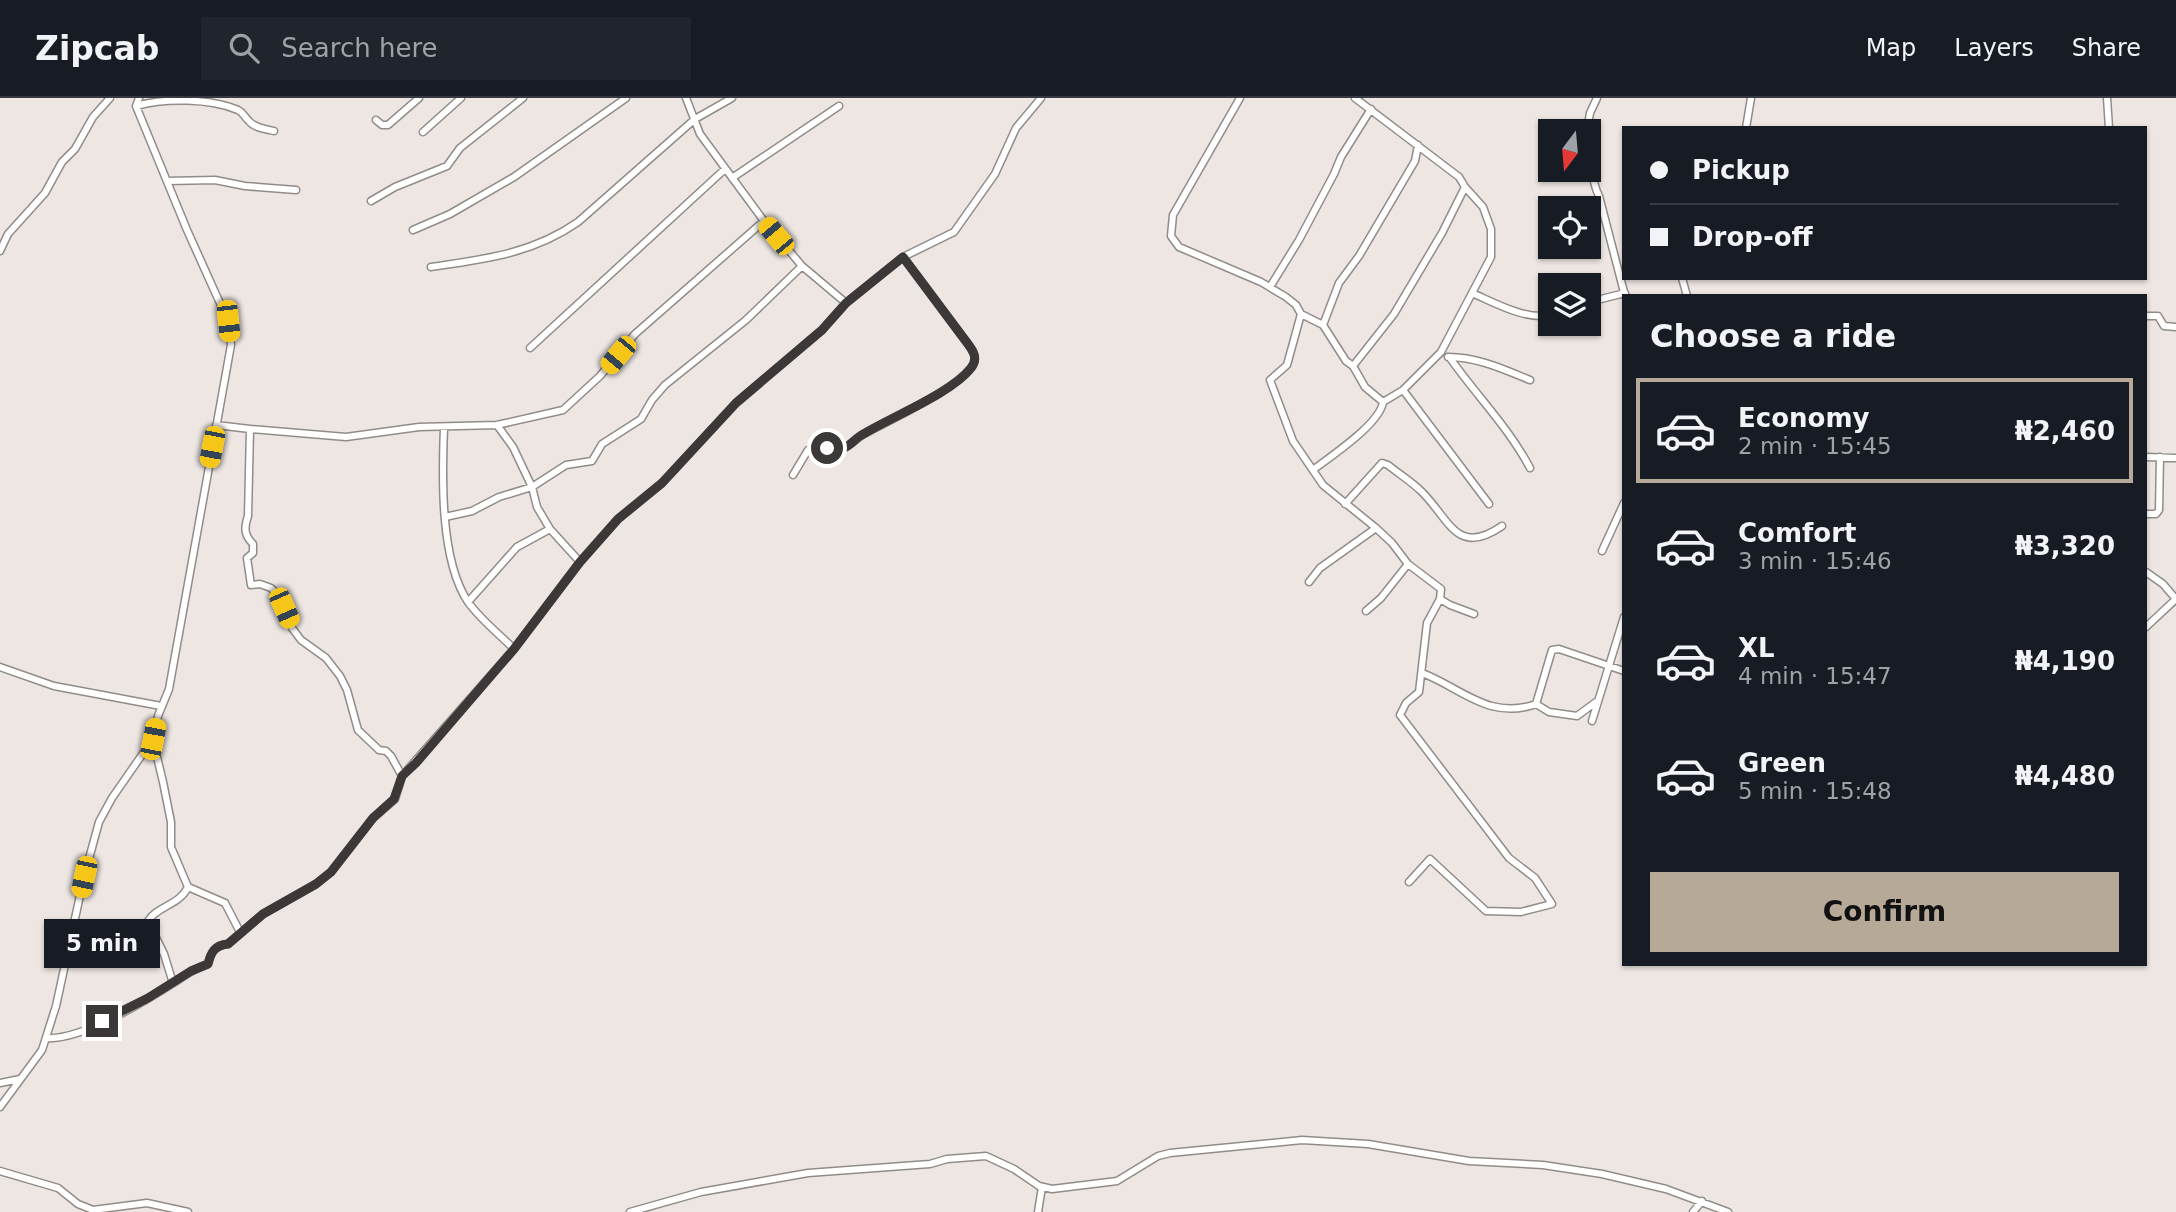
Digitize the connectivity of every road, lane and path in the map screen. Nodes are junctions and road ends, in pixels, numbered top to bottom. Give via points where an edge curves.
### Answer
1 (110, 98) edge
2 (139, 98) edge
3 (419, 98) edge
4 (461, 98) edge
5 (523, 98) edge
6 (625, 98) edge
7 (686, 98) edge
8 (732, 98) edge
9 (1041, 98) edge
10 (1240, 98) edge
11 (1355, 98) edge
12 (1597, 98) edge
13 (1751, 98) edge
14 (2107, 98) edge
15 (136, 106) junction
16 (839, 106) dead end
17 (1371, 109) junction
18 (695, 119) junction
19 (1589, 119) edge
20 (376, 120) dead end
21 (1746, 126) edge
22 (2109, 126) edge
23 (274, 131) dead end
24 (423, 132) dead end
25 (1418, 145) junction
26 (725, 169) junction
27 (732, 178) junction
28 (167, 181) junction
29 (1593, 182) edge
30 (1465, 187) junction
31 (296, 190) dead end
32 (371, 201) dead end
33 (764, 221) junction
34 (413, 230) dead end
35 (0, 251) edge
36 (903, 257) junction
37 (802, 266) junction
38 (431, 267) dead end
39 (1270, 288) junction
40 (1472, 293) junction
41 (1625, 294) edge
42 (1622, 296) edge
43 (1601, 300) edge
44 (846, 303) junction
45 (1301, 314) junction
46 (1538, 315) edge
47 (2147, 316) edge
48 (1323, 325) junction
49 (2176, 327) edge
50 (530, 348) dead end
51 (1441, 352) junction
52 (1450, 358) junction
53 (1353, 366) junction
54 (1530, 380) dead end
55 (1403, 390) junction
56 (1383, 402) junction
57 (216, 425) junction
58 (497, 425) junction
59 (444, 428) junction
60 (250, 429) junction
61 (2147, 457) edge
62 (2160, 457) junction
63 (2176, 458) edge
64 (1530, 468) dead end
65 (1313, 470) junction
66 (793, 475) dead end
67 (532, 487) junction
68 (1345, 504) junction
69 (1489, 505) dead end
70 (1622, 507) edge
71 (2147, 514) edge
72 (445, 517) junction
73 (1502, 526) dead end
74 (1376, 528) junction
75 (550, 529) junction
76 (1602, 551) dead end
77 (580, 562) junction
78 (1408, 564) junction
79 (2147, 573) edge
80 (1309, 582) dead end
81 (1440, 599) junction
82 (468, 602) junction
83 (1366, 611) dead end
84 (1474, 614) dead end
85 (1622, 623) edge
86 (2147, 626) edge
87 (514, 649) junction
88 (1607, 666) junction
89 (0, 667) edge
90 (1622, 670) edge
91 (1422, 673) junction
92 (1596, 702) junction
93 (1536, 704) junction
94 (161, 706) junction
95 (1592, 721) dead end
96 (150, 744) junction
97 (402, 776) junction
98 (1409, 882) dead end
99 (188, 887) junction
100 (240, 932) junction
101 (173, 983) junction
102 (46, 1038) junction
103 (22, 1078) junction
104 (0, 1083) edge
105 (0, 1107) edge
106 (0, 1171) edge
107 (1042, 1187) junction
108 (1702, 1201) junction
109 (188, 1212) edge
110 (630, 1212) edge
111 (1038, 1212) edge
112 (1693, 1212) edge
113 (1728, 1212) edge

1 - 35 street
2 - 15 street
3 - 20 street via 388,125
4 - 24 street
5 - 32 street via 460,148 447,166
6 - 34 street via 514,177
7 - 18 street
8 - 18 street
9 - 36 street via 1016,128 995,174 961,224 948,237
10 - 39 street via 1173,215 1171,236 1179,247
11 - 17 street
12 - 19 street
13 - 21 street
14 - 22 street
15 - 23 street via 179,98 226,106 240,111 250,123
15 - 28 street
16 - 27 street
17 - 25 street
17 - 39 street
18 - 26 street
18 - 38 street via 558,236 531,248
25 - 30 street
25 - 48 street via 1415,161 1339,283
26 - 27 street
26 - 50 street
27 - 33 street
28 - 31 street via 215,180
28 - 57 street via 228,321 231,345
29 - 41 street
30 - 40 street via 1483,207 1491,229 1491,257
30 - 53 street via 1394,314
33 - 37 street
33 - 58 street via 635,334 563,410
36 - 44 street
36 - 66 street via 968,344 975,361 946,388 846,447 808,450
37 - 44 street
37 - 67 street via 746,320 666,385 641,419 602,443 592,461 566,465
39 - 45 street via 1296,305
40 - 46 street
40 - 51 street
42 - 43 street
44 - 77 street via 822,330 736,403
45 - 48 street
45 - 65 street via 1287,365 1270,380 1293,441
47 - 49 street via 2158,316 2164,326
48 - 53 street
51 - 52 street
51 - 55 street
52 - 54 street via 1461,355 1484,361
52 - 64 street via 1513,438
53 - 56 street via 1365,387
55 - 56 street
55 - 69 street
56 - 65 street via 1382,411
57 - 60 street
57 - 94 street via 175,660
58 - 59 street
58 - 67 street
59 - 60 street via 346,437
59 - 72 street
60 - 97 street via 244,529 253,544 253,553 247,558 251,585 271,588 280,597 301,640 326,658 340,676 358,730 391,756
61 - 62 street
62 - 63 street
62 - 71 street via 2159,510
65 - 68 street
67 - 72 street
67 - 75 street
68 - 73 street via 1382,463 1422,492 1458,535 1486,537
68 - 74 street
70 - 76 street
72 - 82 street via 450,558
74 - 78 street
74 - 80 street
75 - 77 street
75 - 82 street via 517,547
77 - 87 street
78 - 81 street via 1441,589
78 - 83 street
79 - 86 street via 2176,599
81 - 84 street
81 - 91 street via 1427,623
82 - 87 street
85 - 88 street
87 - 97 street
88 - 90 street
88 - 92 street
88 - 93 street via 1552,650
89 - 94 street via 54,686
91 - 93 street via 1486,704 1525,708
91 - 98 street via 1419,692 1400,715 1508,858 1535,878 1552,904 1521,912 1486,911 1430,859
92 - 93 street via 1577,716 1549,712
92 - 95 street
94 - 96 street
96 - 99 street via 163,782 171,847
96 - 102 street via 99,822
97 - 100 street via 394,799 331,872
99 - 100 street via 225,903
99 - 101 street via 184,895 148,921
100 - 101 street via 211,951 208,964
101 - 102 street via 78,1033
102 - 103 street
103 - 104 street
103 - 105 street
106 - 109 street via 58,1188 93,1210 147,1203
107 - 108 street via 1117,1181 1170,1153 1302,1140 1368,1144 1469,1161 1543,1165 1641,1183
107 - 110 street via 995,1159 962,1157 930,1164 808,1173 701,1192
107 - 111 street
108 - 112 street
108 - 113 street

